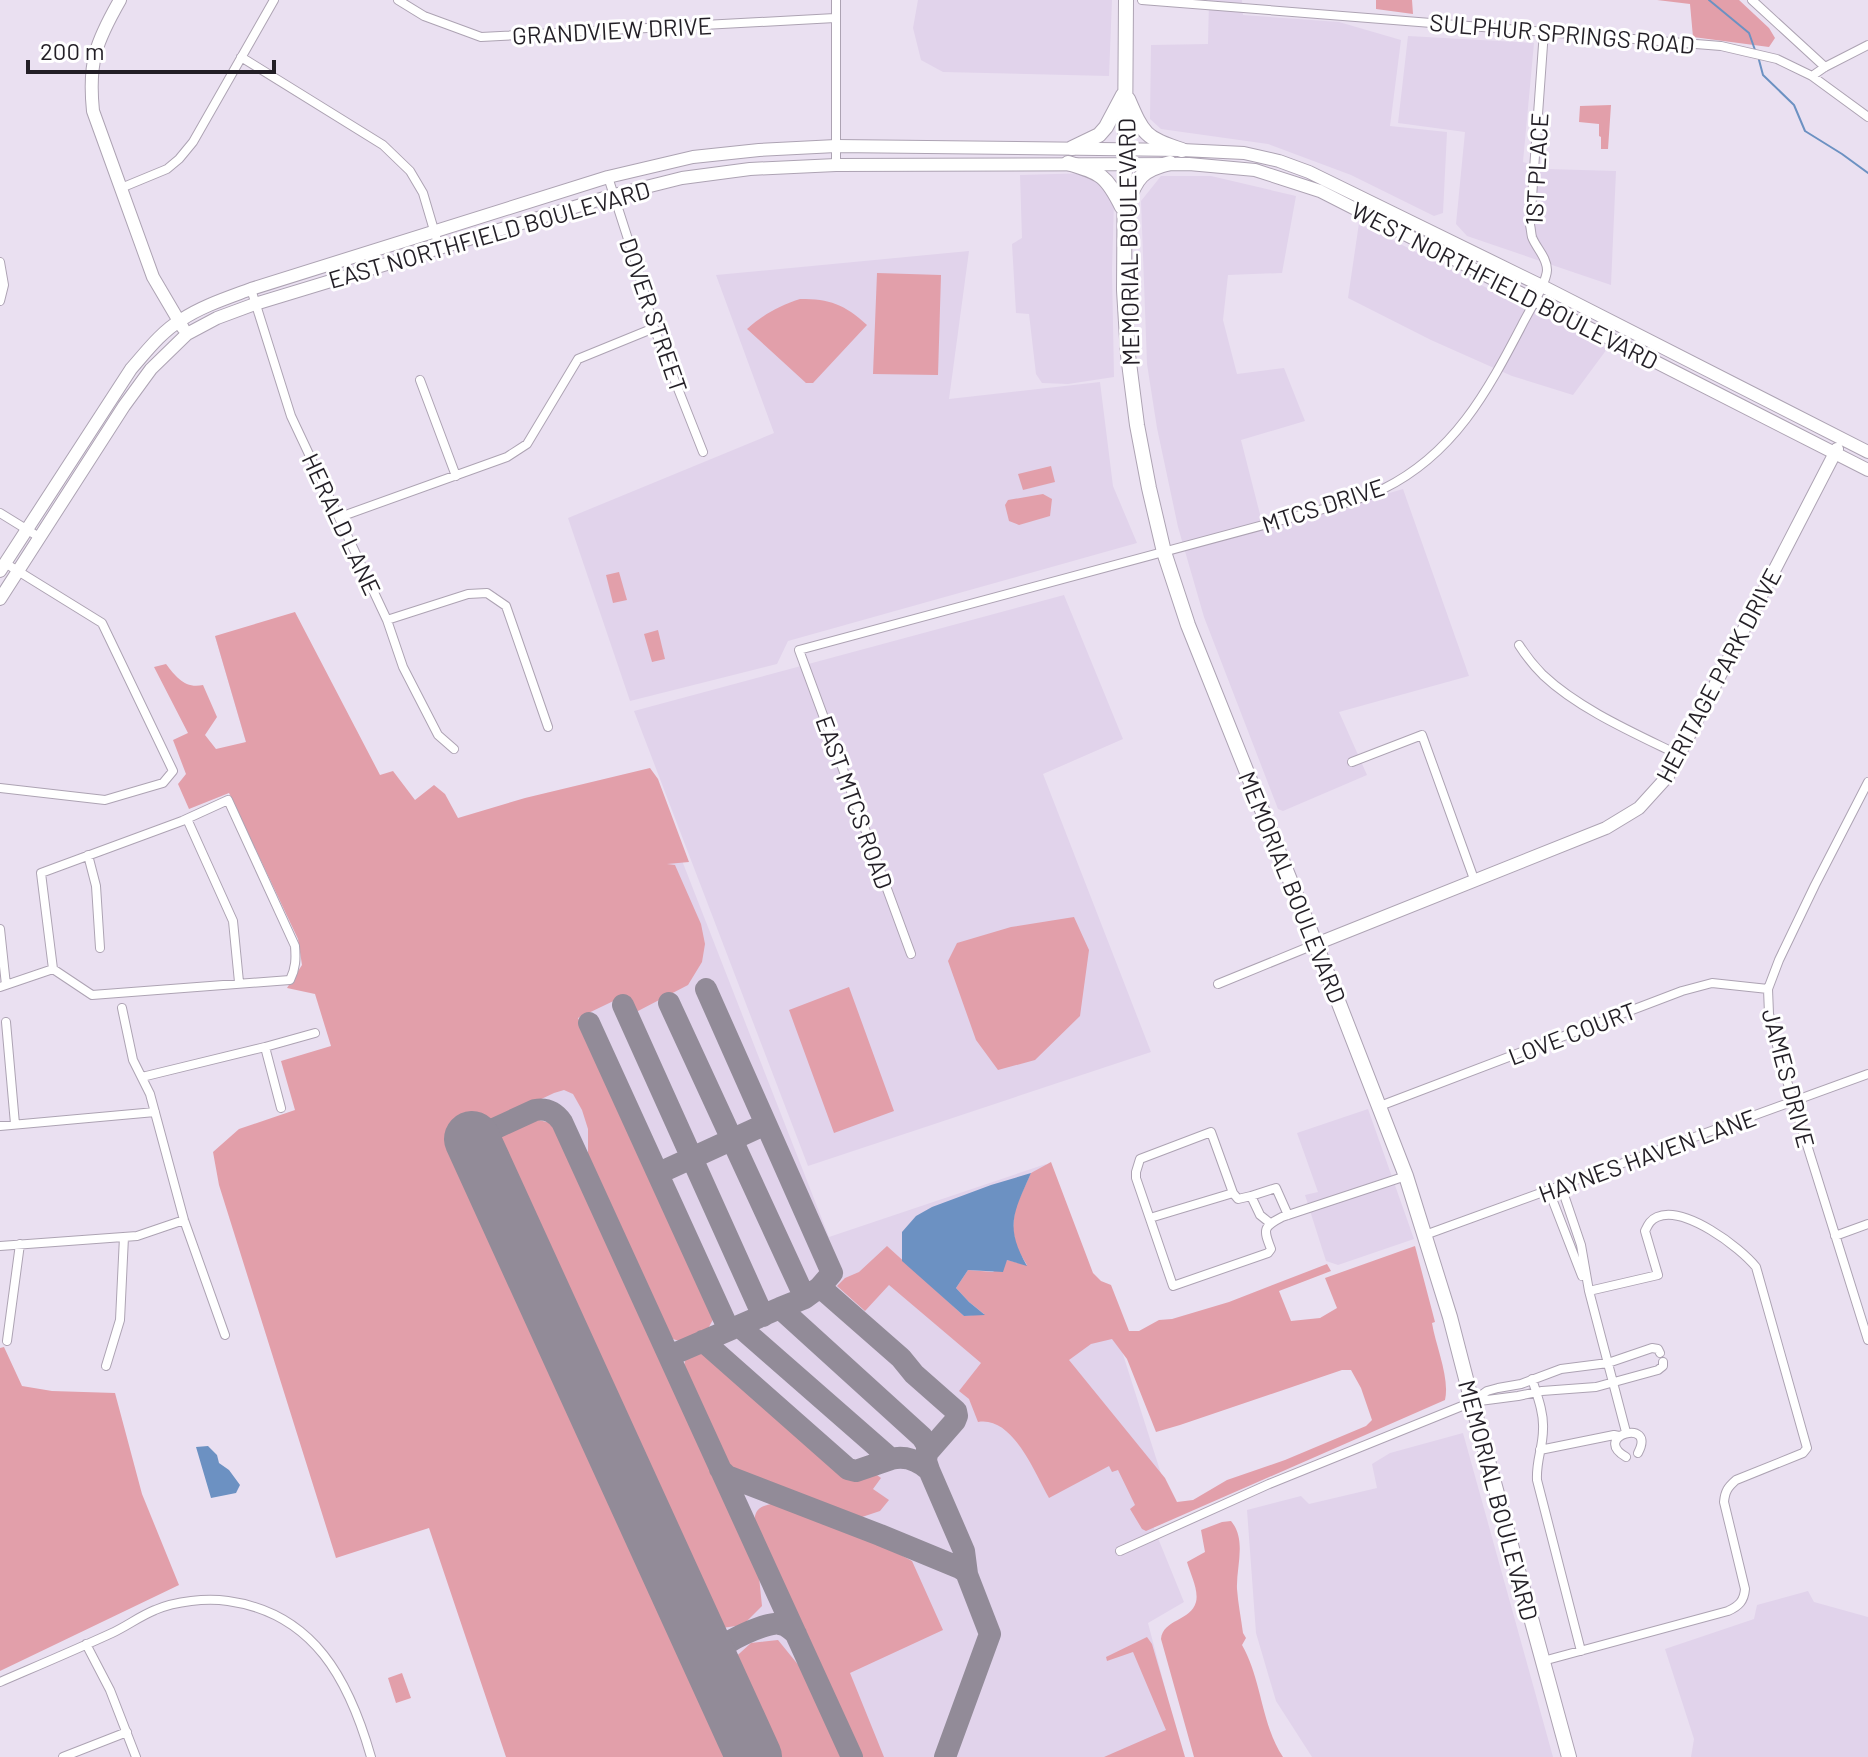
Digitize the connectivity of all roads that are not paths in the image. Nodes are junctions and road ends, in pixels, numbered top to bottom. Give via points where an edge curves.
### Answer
1 (120, 0) edge
2 (274, 0) edge
3 (398, 0) edge
4 (836, 0) edge
5 (1126, 0) edge
6 (1142, 0) edge
7 (1752, 0) edge
8 (835, 18) junction
9 (1544, 31) junction
10 (1868, 45) edge
11 (241, 57) junction
12 (1825, 67) junction
13 (1812, 76) junction
14 (1125, 91) junction
15 (1868, 117) edge
16 (836, 146) junction
17 (1182, 150) junction
18 (1070, 156) junction
19 (1124, 156) junction
20 (1170, 163) junction
21 (836, 165) junction
22 (608, 177) junction
23 (121, 188) junction
24 (614, 195) junction
25 (1124, 210) junction
26 (434, 231) junction
27 (439, 247) junction
28 (0, 262) edge
29 (1542, 286) junction
30 (251, 289) junction
31 (1535, 300) junction
32 (0, 301) edge
33 (255, 304) junction
34 (179, 320) junction
35 (654, 328) junction
36 (187, 334) junction
37 (420, 380) dead end
38 (1772, 402) junction
39 (1765, 417) junction
40 (1842, 439) junction
41 (703, 452) dead end
42 (1868, 452) edge
43 (1835, 453) junction
44 (1868, 470) edge
45 (456, 476) junction
46 (0, 513) edge
47 (340, 517) junction
48 (27, 530) junction
49 (39, 537) junction
50 (1164, 552) junction
51 (3, 567) edge
52 (19, 570) junction
53 (0, 599) edge
54 (387, 620) junction
55 (1519, 645) dead end
56 (799, 650) joint
57 (548, 727) dead end
58 (454, 749) dead end
59 (1679, 755) junction
60 (1352, 762) dead end
61 (1868, 782) edge
62 (0, 788) edge
63 (187, 819) junction
64 (88, 855) junction
65 (1474, 879) junction
66 (0, 929) edge
67 (1316, 944) junction
68 (100, 948) dead end
69 (911, 954) dead end
70 (53, 969) junction
71 (239, 982) junction
72 (1218, 984) dead end
73 (3, 986) edge
74 (1768, 989) junction
75 (122, 1008) dead end
76 (6, 1022) dead end
77 (315, 1033) dead end
78 (265, 1047) junction
79 (1868, 1074) edge
80 (142, 1077) junction
81 (1793, 1102) junction
82 (1380, 1106) junction
83 (281, 1108) dead end
84 (155, 1112) junction
85 (15, 1124) junction
86 (0, 1126) edge
87 (1406, 1176) junction
88 (1561, 1186) junction
89 (1549, 1191) junction
90 (1233, 1193) junction
91 (1251, 1196) junction
92 (1288, 1215) junction
93 (1150, 1218) junction
94 (184, 1220) junction
95 (1270, 1223) junction
96 (1868, 1224) edge
97 (1425, 1235) junction
98 (1835, 1236) junction
99 (124, 1237) junction
100 (20, 1244) junction
101 (0, 1246) edge
102 (1589, 1291) junction
103 (225, 1335) dead end
104 (1868, 1340) edge
105 (7, 1341) dead end
106 (1608, 1363) junction
107 (106, 1366) dead end
108 (1532, 1379) junction
109 (1613, 1383) junction
110 (1536, 1392) junction
111 (1472, 1402) junction
112 (1622, 1434) junction
113 (1540, 1450) junction
114 (1638, 1453) dead end
115 (1626, 1457) dead end
116 (1120, 1551) dead end
117 (86, 1644) junction
118 (1581, 1651) junction
119 (1543, 1661) junction
120 (0, 1682) edge
121 (127, 1732) junction
122 (63, 1757) edge
123 (136, 1757) edge
124 (371, 1757) edge
125 (1569, 1757) edge

1 - 23 main road via 102,31 90,85 93,111
2 - 11 street
3 - 8 street, GRANDVIEW DRIVE via 424,16 481,37
4 - 8 street
5 - 14 main road, MEMORIAL BOULEVARD
6 - 9 street, SULPHUR SPRINGS ROAD
7 - 12 street
8 - 16 street
9 - 13 street, SULPHUR SPRINGS ROAD via 1721,46 1762,54
9 - 29 street, 1ST PLACE via 1530,225 1547,271
10 - 12 street
11 - 23 street via 179,159
11 - 26 street via 383,145 410,171
12 - 13 street
13 - 15 street, SULPHUR SPRINGS ROAD
14 - 17 main road via 1146,135
14 - 18 main road via 1106,127
14 - 19 main road, MEMORIAL BOULEVARD
16 - 18 main road, EAST NORTHFIELD BOULEVARD
16 - 21 street
16 - 22 main road, EAST NORTHFIELD BOULEVARD via 693,157
17 - 19 main road, WEST NORTHFIELD BOULEVARD
17 - 29 main road, WEST NORTHFIELD BOULEVARD via 1244,153 1309,172
18 - 19 main road, EAST NORTHFIELD BOULEVARD
18 - 21 main road, EAST NORTHFIELD BOULEVARD
18 - 25 main road via 1100,174
19 - 20 main road, WEST NORTHFIELD BOULEVARD
19 - 25 main road, MEMORIAL BOULEVARD
20 - 25 main road via 1140,175
20 - 31 main road, WEST NORTHFIELD BOULEVARD via 1255,170 1320,191
21 - 24 main road, EAST NORTHFIELD BOULEVARD via 682,178
22 - 24 street, DOVER STREET
22 - 26 main road, EAST NORTHFIELD BOULEVARD
23 - 34 main road via 153,277
24 - 27 main road, EAST NORTHFIELD BOULEVARD
24 - 35 street, DOVER STREET
25 - 50 main road, MEMORIAL BOULEVARD via 1129,364
26 - 27 street
26 - 30 main road, EAST NORTHFIELD BOULEVARD
27 - 33 main road, EAST NORTHFIELD BOULEVARD
28 - 32 street
29 - 31 street
29 - 38 main road, WEST NORTHFIELD BOULEVARD
30 - 33 street, HERALD LANE
30 - 34 main road, EAST NORTHFIELD BOULEVARD
31 - 39 main road, WEST NORTHFIELD BOULEVARD
31 - 50 street, MTCS DRIVE via 1460,429 1403,478 1349,502
33 - 36 main road, EAST NORTHFIELD BOULEVARD
33 - 47 street, HERALD LANE via 291,416
34 - 36 main road
34 - 48 main road, EAST NORTHFIELD BOULEVARD via 131,369
35 - 41 street, DOVER STREET
35 - 45 street via 578,359 527,444
36 - 49 main road, EAST NORTHFIELD BOULEVARD via 151,369 124,406
37 - 45 street
38 - 39 main road
38 - 40 main road, WEST NORTHFIELD BOULEVARD
39 - 43 main road, WEST NORTHFIELD BOULEVARD
40 - 42 main road, WEST NORTHFIELD BOULEVARD
40 - 43 main road, HERITAGE PARK DRIVE
43 - 44 main road, WEST NORTHFIELD BOULEVARD
43 - 59 main road, HERITAGE PARK DRIVE
45 - 47 street
46 - 48 street
47 - 54 street, HERALD LANE
48 - 49 street
48 - 51 main road, EAST NORTHFIELD BOULEVARD
49 - 52 main road, EAST NORTHFIELD BOULEVARD
50 - 56 street, MTCS DRIVE
50 - 67 main road, MEMORIAL BOULEVARD
51 - 52 street
52 - 53 main road, EAST NORTHFIELD BOULEVARD
52 - 62 street via 102,623 173,771 163,783 105,800
54 - 57 street via 468,594 487,593 497,599 506,606
54 - 58 street, HERALD LANE via 403,667 438,735
55 - 59 street via 1546,677 1598,714
56 - 69 street, EAST MTCS ROAD
59 - 65 main road, HERITAGE PARK DRIVE via 1639,808 1610,826
60 - 65 street via 1422,735
61 - 74 street, JAMES DRIVE
63 - 64 street
63 - 71 street via 233,921
63 - 71 street via 228,800 295,946 290,980
64 - 68 street
64 - 70 street via 41,873
65 - 67 main road, HERITAGE PARK DRIVE
66 - 73 street
67 - 72 street
67 - 82 main road, MEMORIAL BOULEVARD
70 - 71 street via 92,995
70 - 73 street
74 - 81 street, JAMES DRIVE via 1769,1014
74 - 82 street, LOVE COURT via 1712,983 1682,991
75 - 80 street
76 - 85 street
77 - 78 street
78 - 80 street
78 - 83 street
79 - 81 street, HAYNES HAVEN LANE
80 - 84 street
81 - 88 street, HAYNES HAVEN LANE
81 - 98 street, JAMES DRIVE
82 - 87 main road, MEMORIAL BOULEVARD
84 - 85 street
84 - 94 street
85 - 86 street
87 - 92 street
87 - 97 main road, MEMORIAL BOULEVARD
88 - 89 street, HAYNES HAVEN LANE
88 - 102 street via 1581,1245
89 - 97 street, HAYNES HAVEN LANE
89 - 102 street
90 - 91 street via 1238,1199
90 - 93 street
90 - 93 street via 1211,1132 1140,1159 1136,1178
91 - 92 street via 1276,1188
91 - 95 street
92 - 95 street
93 - 95 street via 1173,1286 1268,1253 1265,1228
94 - 99 street
94 - 103 street
96 - 98 street
97 - 111 main road, MEMORIAL BOULEVARD
98 - 104 street, JAMES DRIVE
99 - 100 street
99 - 107 street via 120,1320
100 - 101 street
100 - 105 street
102 - 106 street
102 - 118 street via 1658,1275 1645,1231 1659,1215 1684,1216 1740,1249 1756,1267 1807,1448 1736,1480 1725,1493 1745,1589 1739,1604 1730,1611
106 - 108 street
106 - 109 street
106 - 109 street via 1652,1348 1662,1357 1658,1370
108 - 110 street
108 - 111 street via 1487,1391
109 - 110 street
109 - 112 street
110 - 111 street
110 - 113 street via 1544,1427
111 - 116 street
111 - 119 main road, MEMORIAL BOULEVARD
112 - 113 street
112 - 114 street via 1640,1438
112 - 115 street via 1617,1448
113 - 118 street via 1536,1463 1541,1499
117 - 120 street
117 - 121 street
117 - 124 street via 157,1609 212,1599 249,1604 297,1627 317,1645 340,1678
118 - 119 street
119 - 125 main road, MEMORIAL BOULEVARD
121 - 122 street
121 - 123 street

